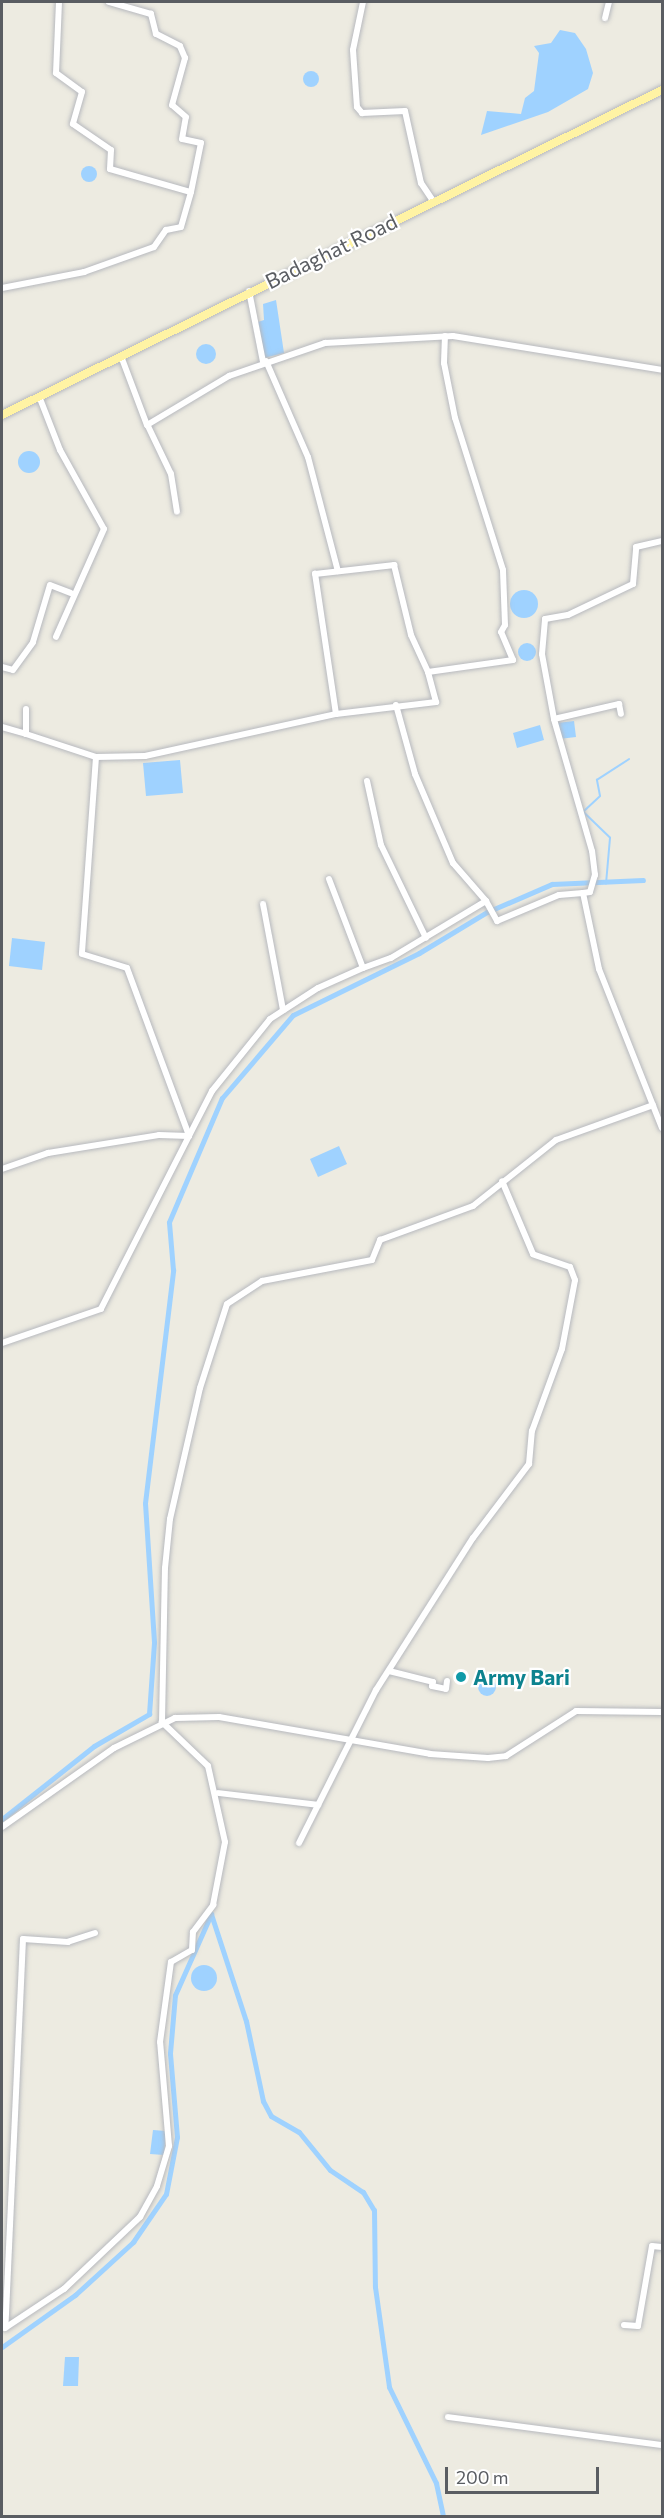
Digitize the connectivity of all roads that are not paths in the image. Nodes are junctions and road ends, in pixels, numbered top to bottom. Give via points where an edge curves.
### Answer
1 (59, 2) edge
2 (108, 2) edge
3 (363, 2) edge
4 (609, 2) edge
5 (605, 18) dead end
6 (663, 90) edge
7 (191, 192) junction
8 (433, 201) junction
9 (2, 288) edge
10 (249, 291) junction
11 (445, 336) junction
12 (121, 356) junction
13 (264, 362) junction
14 (663, 370) edge
15 (39, 396) junction
16 (2, 415) edge
17 (147, 424) junction
18 (177, 512) dead end
19 (663, 541) edge
20 (338, 571) junction
21 (71, 593) junction
22 (56, 637) dead end
23 (2, 667) edge
24 (429, 672) junction
25 (396, 705) junction
26 (26, 709) dead end
27 (336, 714) junction
28 (621, 714) dead end
29 (554, 719) junction
30 (2, 727) edge
31 (26, 734) junction
32 (96, 758) junction
33 (367, 781) dead end
34 (329, 879) dead end
35 (587, 892) junction
36 (486, 903) junction
37 (263, 904) dead end
38 (426, 938) junction
39 (363, 968) junction
40 (283, 1011) junction
41 (653, 1105) junction
42 (660, 1113) edge
43 (663, 1128) edge
44 (189, 1136) junction
45 (2, 1169) edge
46 (502, 1181) junction
47 (2, 1343) edge
48 (388, 1671) junction
49 (447, 1681) dead end
50 (663, 1712) edge
51 (162, 1722) junction
52 (352, 1739) junction
53 (218, 1793) junction
54 (318, 1806) junction
55 (2, 1827) edge
56 (299, 1843) dead end
57 (95, 1933) dead end
58 (663, 2247) edge
59 (624, 2325) dead end
60 (448, 2417) dead end
61 (663, 2445) edge

1 - 7 street via 54,66 58,77 82,92 73,124 111,150 110,169
2 - 7 street via 150,14 156,34 180,46 185,58 172,105 186,117 182,139 201,143
3 - 8 street via 353,50 357,107 362,113 408,114 421,183
4 - 5 street
6 - 8 main road, Badaghat Road
7 - 9 street via 182,227 166,230 154,248 84,272
8 - 10 main road, Badaghat Road
10 - 12 main road, Badaghat Road
10 - 13 street
11 - 13 street via 325,343
11 - 14 street
11 - 24 street via 444,363 455,418 503,570 505,625 501,632 513,658
12 - 15 main road, Badaghat Road
12 - 17 street
13 - 17 street via 208,386
13 - 20 street via 308,457
15 - 16 main road, Badaghat Road
15 - 21 street via 60,450 104,529
17 - 18 street via 171,474
19 - 29 street via 636,547 633,584 568,615 545,619 542,654
20 - 24 street via 394,565 411,635
20 - 27 street via 312,578
21 - 22 street
21 - 23 street via 50,585 33,642 13,670
24 - 25 street via 435,702
25 - 27 street
25 - 36 street via 416,774 453,863
26 - 31 street
27 - 32 street via 145,756
28 - 29 street via 619,704
29 - 35 street via 595,875
30 - 31 street
31 - 32 street
32 - 44 street via 82,954 127,968
33 - 38 street via 381,845
34 - 39 street
35 - 36 street via 559,895 496,920
35 - 41 street via 599,969
36 - 38 street
37 - 40 street
38 - 39 street
39 - 40 street
40 - 44 street via 212,1090
41 - 42 street
41 - 46 street via 555,1140
42 - 43 street
44 - 45 street via 159,1135 48,1153
44 - 47 street via 101,1309
46 - 48 street via 532,1254 570,1267 575,1280 569,1315 532,1431 529,1464
46 - 51 street via 473,1206 380,1240 372,1260 262,1281 227,1304 200,1388 170,1519
48 - 49 street via 446,1689
48 - 52 street
50 - 52 street via 576,1711 506,1756 488,1758
51 - 52 street via 219,1717
51 - 53 street via 198,1752
51 - 55 street via 114,1748
52 - 54 street
53 - 54 street
53 - 57 street via 225,1842 213,1905 193,1932 192,1950 171,1962 160,2042 169,2146 157,2186 140,2217 64,2289 5,2328 23,1939 68,1942
54 - 56 street
58 - 59 street via 652,2246 638,2326
60 - 61 street

